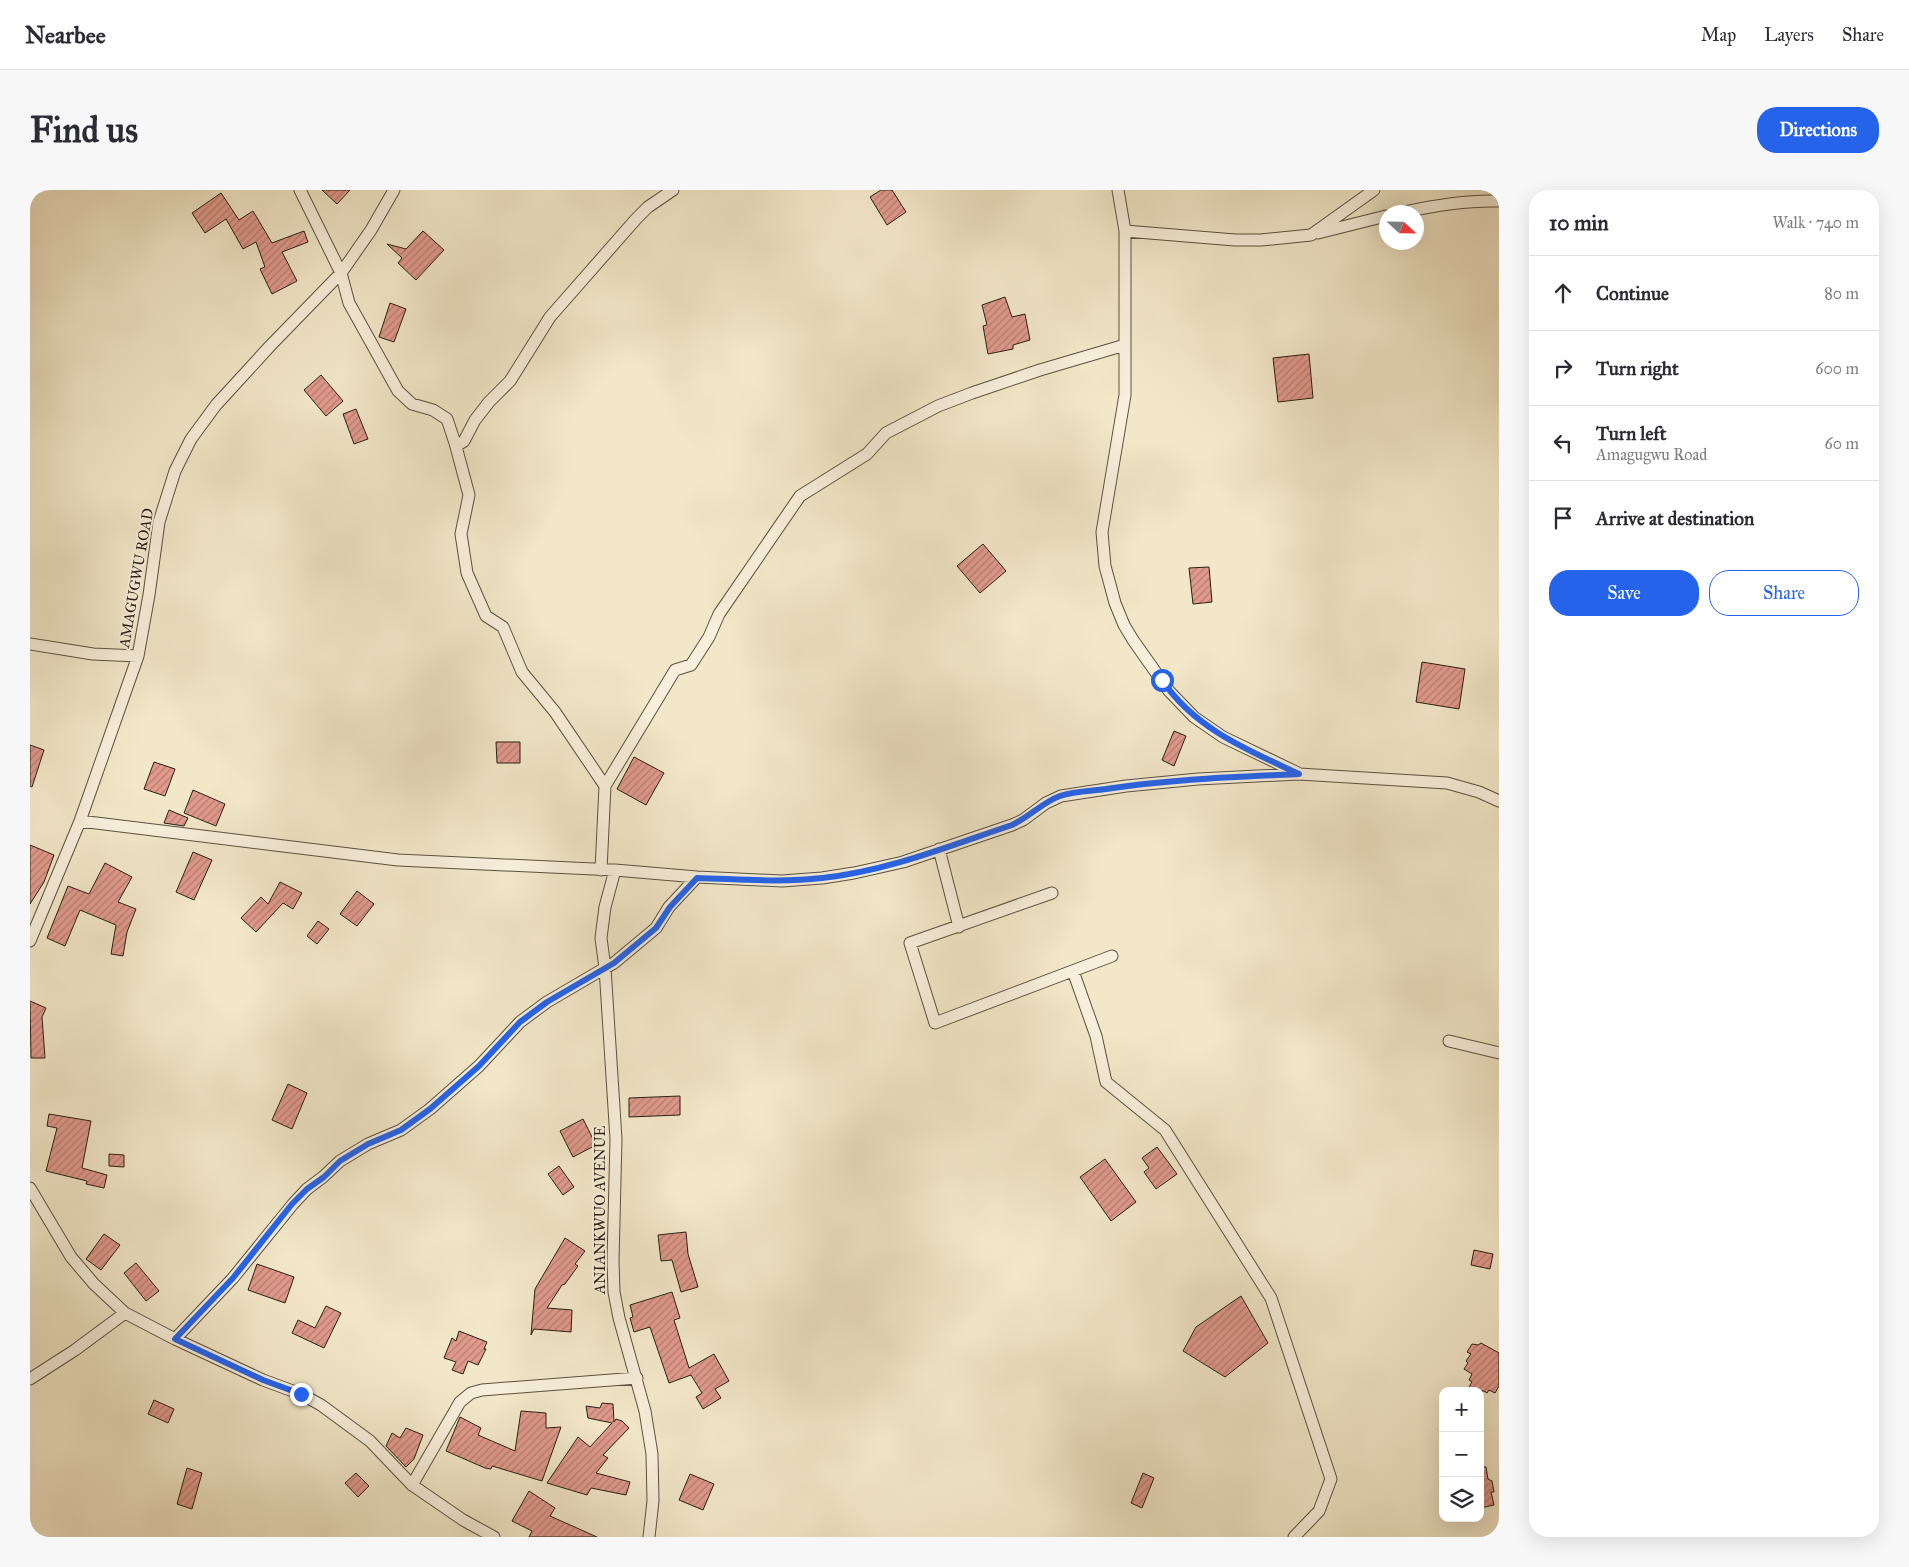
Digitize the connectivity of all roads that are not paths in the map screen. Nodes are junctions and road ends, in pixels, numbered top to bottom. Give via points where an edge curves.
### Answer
1 (300, 190) edge
2 (394, 190) edge
3 (673, 190) edge
4 (1118, 190) edge
5 (1374, 190) edge
6 (1499, 201) edge
7 (1424, 208) edge
8 (1379, 218) edge
9 (1125, 231) junction
10 (1311, 235) junction
11 (341, 273) junction
12 (1125, 345) junction
13 (455, 443) junction
14 (30, 644) edge
15 (138, 656) junction
16 (1299, 774) junction
17 (605, 786) junction
18 (1499, 802) edge
19 (80, 821) junction
20 (939, 849) junction
21 (601, 870) junction
22 (615, 870) junction
23 (697, 878) junction
24 (1052, 893) dead end
25 (959, 927) junction
26 (30, 941) edge
27 (1112, 956) dead end
28 (604, 968) junction
29 (1073, 971) junction
30 (1449, 1041) dead end
31 (1499, 1053) edge
32 (30, 1188) edge
33 (125, 1313) junction
34 (175, 1339) junction
35 (637, 1378) junction
36 (30, 1380) edge
37 (412, 1485) junction
38 (494, 1537) edge
39 (649, 1537) edge
40 (1294, 1537) edge

1 - 11 street
2 - 11 street, AMAGUGWU ROAD
3 - 13 street via 648,207 550,317 510,381 475,420 464,441
4 - 9 street
5 - 10 street
6 - 7 street via 1473,200
8 - 10 street
9 - 10 street via 1236,240
9 - 12 street
11 - 13 street via 349,302 398,391 412,404 433,410 447,419
11 - 15 street, AMAGUGWU ROAD via 240,377 191,439 175,471 159,522
12 - 16 street via 1125,395 1102,532 1105,566 1115,603 1133,640 1169,691 1194,717 1223,737
12 - 17 street via 1006,381 938,406 886,433 867,454 800,496 719,614 691,665 675,670
13 - 17 street via 469,495 461,534 468,573 486,616 503,627 522,672 555,712
14 - 15 street via 93,654
15 - 19 street, AMAGUGWU ROAD
16 - 18 street via 1447,783 1479,792
16 - 20 street via 1180,781 1060,796 1012,825
17 - 21 street
19 - 21 street via 398,860
19 - 26 street, AMAGUGWU ROAD
20 - 23 street via 903,862 822,878 782,881
20 - 25 street
21 - 22 street
22 - 23 street
22 - 28 street, ANIANKWUO AVENUE via 601,938
23 - 28 street via 656,928
24 - 25 street
25 - 29 street via 910,942 935,1023
27 - 29 street
28 - 34 street via 520,1022 479,1066 430,1109 401,1130 340,1161 307,1189 233,1278
28 - 35 street, ANIANKWUO AVENUE via 616,1139 614,1292
29 - 40 street via 1096,1036 1106,1082 1165,1130 1271,1298 1331,1479 1319,1511
30 - 31 street
32 - 33 street via 71,1257
33 - 34 street
33 - 36 street
34 - 37 street via 321,1404 370,1440
35 - 37 street via 471,1393 460,1402
35 - 39 street, ANIANKWUO AVENUE via 652,1454 653,1501
37 - 38 street

